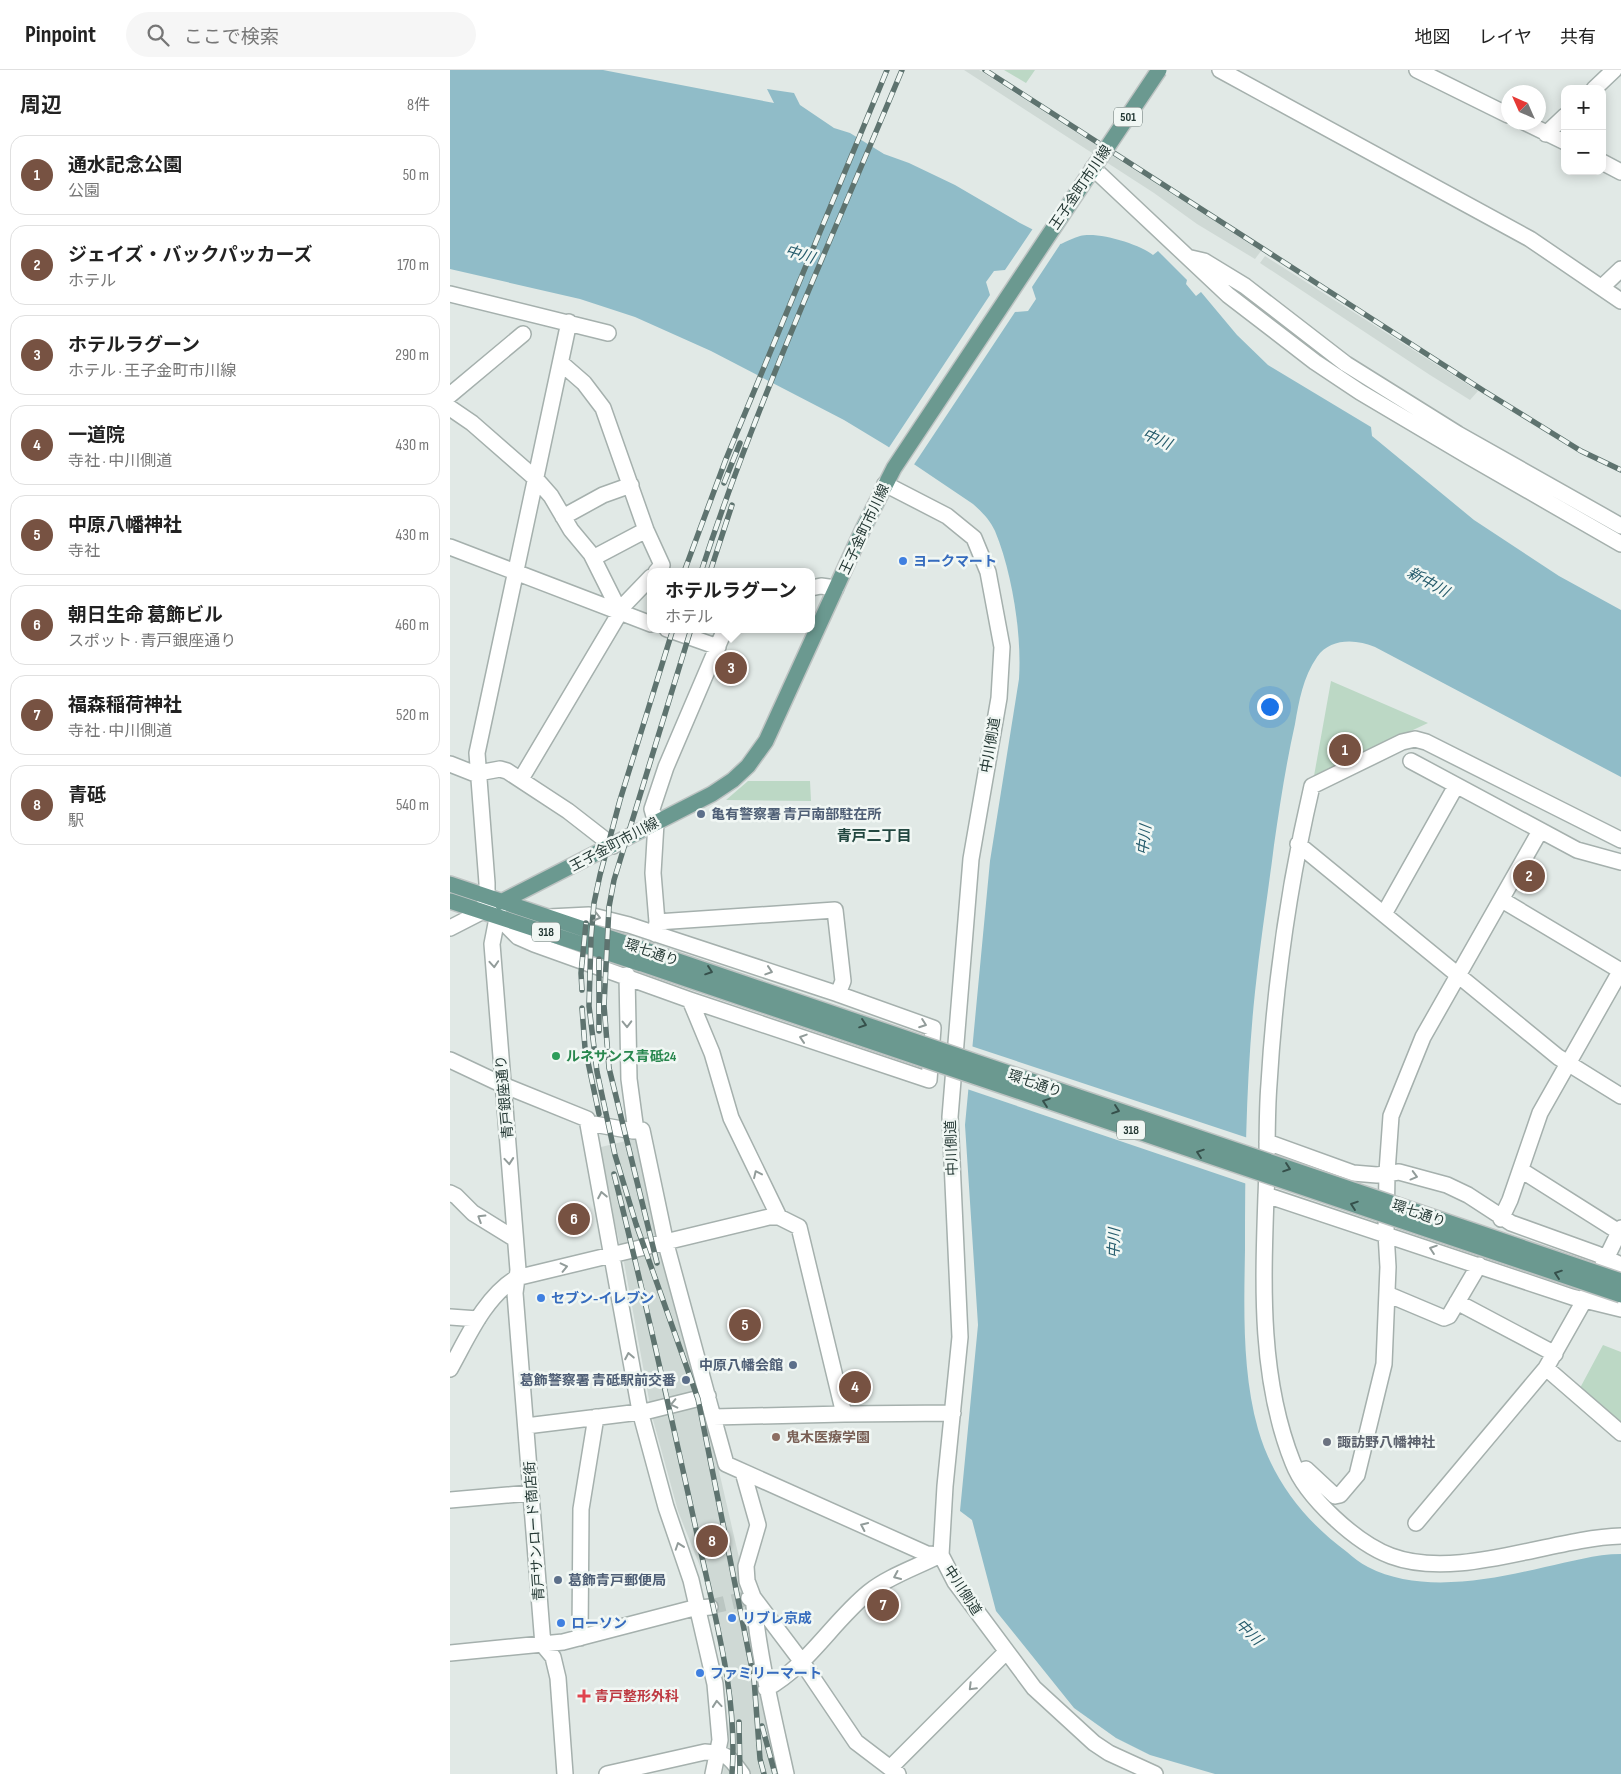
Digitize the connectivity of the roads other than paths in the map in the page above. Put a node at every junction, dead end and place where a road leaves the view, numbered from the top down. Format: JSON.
{"nodes":[{"id":1,"x":1159,"y":70,"type":"edge"},
{"id":2,"x":1220,"y":70,"type":"edge"},
{"id":3,"x":1417,"y":70,"type":"edge"},
{"id":4,"x":1614,"y":70,"type":"edge"},
{"id":5,"x":1598,"y":85,"type":"edge"},
{"id":6,"x":1501,"y":112,"type":"edge"},
{"id":7,"x":1561,"y":120,"type":"edge"},
{"id":8,"x":1539,"y":130,"type":"edge"},
{"id":9,"x":1546,"y":134,"type":"junction"},
{"id":10,"x":1561,"y":140,"type":"edge"},
{"id":11,"x":1606,"y":164,"type":"edge"},
{"id":12,"x":1092,"y":169,"type":"junction"},
{"id":13,"x":1621,"y":172,"type":"edge"},
{"id":14,"x":1186,"y":257,"type":"junction"},
{"id":15,"x":1621,"y":269,"type":"edge"},
{"id":16,"x":1602,"y":287,"type":"junction"},
{"id":17,"x":450,"y":294,"type":"edge"},
{"id":18,"x":1621,"y":301,"type":"edge"},
{"id":19,"x":569,"y":322,"type":"junction"},
{"id":20,"x":608,"y":333,"type":"dead end"},
{"id":21,"x":523,"y":334,"type":"dead end"},
{"id":22,"x":561,"y":363,"type":"junction"},
{"id":23,"x":450,"y":395,"type":"edge"},
{"id":24,"x":450,"y":408,"type":"edge"},
{"id":25,"x":536,"y":479,"type":"junction"},
{"id":26,"x":885,"y":484,"type":"junction"},
{"id":27,"x":631,"y":485,"type":"junction"},
{"id":28,"x":563,"y":517,"type":"junction"},
{"id":29,"x":1621,"y":526,"type":"edge"},
{"id":30,"x":646,"y":530,"type":"junction"},
{"id":31,"x":1621,"y":544,"type":"edge"},
{"id":32,"x":450,"y":547,"type":"edge"},
{"id":33,"x":593,"y":558,"type":"junction"},
{"id":34,"x":660,"y":568,"type":"edge"},
{"id":35,"x":516,"y":572,"type":"junction"},
{"id":36,"x":647,"y":582,"type":"edge"},
{"id":37,"x":815,"y":587,"type":"edge"},
{"id":38,"x":836,"y":588,"type":"junction"},
{"id":39,"x":620,"y":612,"type":"junction"},
{"id":40,"x":647,"y":622,"type":"edge"},
{"id":41,"x":678,"y":633,"type":"edge"},
{"id":42,"x":723,"y":633,"type":"edge"},
{"id":43,"x":718,"y":647,"type":"junction"},
{"id":44,"x":1411,"y":761,"type":"dead end"},
{"id":45,"x":450,"y":764,"type":"edge"},
{"id":46,"x":478,"y":774,"type":"junction"},
{"id":47,"x":521,"y":779,"type":"junction"},
{"id":48,"x":1456,"y":786,"type":"junction"},
{"id":49,"x":656,"y":823,"type":"junction"},
{"id":50,"x":1540,"y":831,"type":"junction"},
{"id":51,"x":1621,"y":840,"type":"edge"},
{"id":52,"x":1298,"y":844,"type":"junction"},
{"id":53,"x":613,"y":846,"type":"junction"},
{"id":54,"x":1621,"y":862,"type":"edge"},
{"id":55,"x":450,"y":884,"type":"edge"},
{"id":56,"x":1502,"y":900,"type":"junction"},
{"id":57,"x":450,"y":901,"type":"edge"},
{"id":58,"x":492,"y":907,"type":"junction"},
{"id":59,"x":1384,"y":914,"type":"junction"},
{"id":60,"x":549,"y":917,"type":"junction"},
{"id":61,"x":453,"y":926,"type":"edge"},
{"id":62,"x":656,"y":928,"type":"junction"},
{"id":63,"x":644,"y":957,"type":"junction"},
{"id":64,"x":1621,"y":970,"type":"edge"},
{"id":65,"x":627,"y":975,"type":"junction"},
{"id":66,"x":1458,"y":975,"type":"junction"},
{"id":67,"x":838,"y":994,"type":"junction"},
{"id":68,"x":690,"y":1000,"type":"junction"},
{"id":69,"x":450,"y":1060,"type":"edge"},
{"id":70,"x":1567,"y":1063,"type":"junction"},
{"id":71,"x":503,"y":1085,"type":"junction"},
{"id":72,"x":1621,"y":1096,"type":"edge"},
{"id":73,"x":591,"y":1124,"type":"junction"},
{"id":74,"x":634,"y":1131,"type":"junction"},
{"id":75,"x":1267,"y":1142,"type":"junction"},
{"id":76,"x":1521,"y":1170,"type":"junction"},
{"id":77,"x":1387,"y":1172,"type":"junction"},
{"id":78,"x":450,"y":1193,"type":"edge"},
{"id":79,"x":1266,"y":1194,"type":"junction"},
{"id":80,"x":779,"y":1217,"type":"junction"},
{"id":81,"x":1501,"y":1219,"type":"junction"},
{"id":82,"x":1620,"y":1230,"type":"edge"},
{"id":83,"x":1386,"y":1234,"type":"junction"},
{"id":84,"x":515,"y":1238,"type":"junction"},
{"id":85,"x":666,"y":1244,"type":"junction"},
{"id":86,"x":613,"y":1255,"type":"junction"},
{"id":87,"x":1607,"y":1258,"type":"junction"},
{"id":88,"x":1479,"y":1265,"type":"junction"},
{"id":89,"x":1621,"y":1265,"type":"edge"},
{"id":90,"x":516,"y":1281,"type":"junction"},
{"id":91,"x":1621,"y":1281,"type":"edge"},
{"id":92,"x":1386,"y":1294,"type":"junction"},
{"id":93,"x":1621,"y":1295,"type":"edge"},
{"id":94,"x":1585,"y":1300,"type":"junction"},
{"id":95,"x":1457,"y":1302,"type":"junction"},
{"id":96,"x":1621,"y":1309,"type":"edge"},
{"id":97,"x":450,"y":1317,"type":"edge"},
{"id":98,"x":478,"y":1319,"type":"junction"},
{"id":99,"x":1555,"y":1354,"type":"junction"},
{"id":100,"x":1546,"y":1368,"type":"junction"},
{"id":101,"x":450,"y":1369,"type":"edge"},
{"id":102,"x":708,"y":1396,"type":"junction"},
{"id":103,"x":640,"y":1411,"type":"junction"},
{"id":104,"x":953,"y":1413,"type":"junction"},
{"id":105,"x":844,"y":1414,"type":"junction"},
{"id":106,"x":596,"y":1416,"type":"junction"},
{"id":107,"x":713,"y":1416,"type":"junction"},
{"id":108,"x":526,"y":1426,"type":"junction"},
{"id":109,"x":1621,"y":1433,"type":"edge"},
{"id":110,"x":743,"y":1472,"type":"junction"},
{"id":111,"x":1297,"y":1472,"type":"junction"},
{"id":112,"x":531,"y":1492,"type":"junction"},
{"id":113,"x":450,"y":1500,"type":"edge"},
{"id":114,"x":1416,"y":1523,"type":"dead end"},
{"id":115,"x":1621,"y":1536,"type":"edge"},
{"id":116,"x":941,"y":1554,"type":"junction"},
{"id":117,"x":750,"y":1598,"type":"junction"},
{"id":118,"x":704,"y":1608,"type":"junction"},
{"id":119,"x":580,"y":1638,"type":"junction"},
{"id":120,"x":543,"y":1645,"type":"junction"},
{"id":121,"x":1006,"y":1652,"type":"junction"},
{"id":122,"x":450,"y":1653,"type":"edge"},
{"id":123,"x":802,"y":1662,"type":"junction"},
{"id":124,"x":766,"y":1689,"type":"junction"},
{"id":125,"x":717,"y":1752,"type":"junction"},
{"id":126,"x":894,"y":1771,"type":"edge"},
{"id":127,"x":565,"y":1774,"type":"edge"},
{"id":128,"x":607,"y":1774,"type":"edge"},
{"id":129,"x":713,"y":1774,"type":"edge"},
{"id":130,"x":742,"y":1774,"type":"edge"},
{"id":131,"x":786,"y":1774,"type":"edge"},
{"id":132,"x":1156,"y":1774,"type":"edge"}],
"edges":[{"from":1,"to":12,"type":"main road","name":"王子金町市川線","number":"501","bridge":true},
{"from":2,"to":16,"type":"street"},
{"from":3,"to":6,"type":"street"},
{"from":4,"to":5,"type":"street"},
{"from":7,"to":9,"type":"street"},
{"from":8,"to":9,"type":"street"},
{"from":9,"to":10,"type":"street"},
{"from":11,"to":13,"type":"street"},
{"from":12,"to":14,"type":"street"},
{"from":12,"to":26,"type":"main road","name":"王子金町市川線","number":"501"},
{"from":14,"to":29,"type":"street"},
{"from":14,"to":31,"type":"street"},
{"from":15,"to":16,"type":"street"},
{"from":16,"to":18,"type":"street"},
{"from":17,"to":19,"type":"street"},
{"from":19,"to":20,"type":"street"},
{"from":19,"to":22,"type":"street","name":"青戸銀座通り"},
{"from":21,"to":23,"type":"street"},
{"from":22,"to":25,"type":"street","name":"青戸銀座通り"},
{"from":22,"to":27,"type":"street"},
{"from":24,"to":25,"type":"street"},
{"from":25,"to":28,"type":"street"},
{"from":25,"to":35,"type":"street","name":"青戸銀座通り"},
{"from":26,"to":38,"type":"main road","name":"王子金町市川線","number":"501"},
{"from":26,"to":104,"type":"street","name":"中川側道"},
{"from":27,"to":28,"type":"street"},
{"from":27,"to":30,"type":"street"},
{"from":28,"to":33,"type":"street"},
{"from":30,"to":33,"type":"street"},
{"from":30,"to":34,"type":"street"},
{"from":32,"to":35,"type":"street"},
{"from":33,"to":39,"type":"street"},
{"from":35,"to":39,"type":"street"},
{"from":35,"to":46,"type":"street","name":"青戸銀座通り"},
{"from":36,"to":39,"type":"street"},
{"from":37,"to":38,"type":"street"},
{"from":38,"to":49,"type":"main road","name":"王子金町市川線","number":"501"},
{"from":39,"to":40,"type":"street"},
{"from":39,"to":47,"type":"street"},
{"from":41,"to":43,"type":"street"},
{"from":42,"to":43,"type":"street"},
{"from":43,"to":49,"type":"street"},
{"from":44,"to":48,"type":"street"},
{"from":45,"to":46,"type":"street"},
{"from":46,"to":47,"type":"street"},
{"from":46,"to":58,"type":"street","name":"青戸銀座通り"},
{"from":47,"to":53,"type":"street"},
{"from":48,"to":50,"type":"street"},
{"from":48,"to":59,"type":"street"},
{"from":49,"to":53,"type":"main road","name":"王子金町市川線","number":"501"},
{"from":49,"to":62,"type":"street"},
{"from":50,"to":54,"type":"street"},
{"from":50,"to":56,"type":"street"},
{"from":51,"to":52,"type":"street"},
{"from":52,"to":59,"type":"street"},
{"from":52,"to":75,"type":"street"},
{"from":53,"to":58,"type":"main road","name":"王子金町市川線","number":"501"},
{"from":55,"to":58,"type":"main road","name":"環七通り","number":"318"},
{"from":56,"to":64,"type":"street"},
{"from":56,"to":66,"type":"street"},
{"from":57,"to":58,"type":"main road","name":"環七通り","number":"318"},
{"from":58,"to":60,"type":"main road","name":"環七通り","number":"318"},
{"from":58,"to":61,"type":"street"},
{"from":58,"to":63,"type":"main road","name":"環七通り","number":"318"},
{"from":58,"to":65,"type":"street"},
{"from":58,"to":71,"type":"street","name":"青戸銀座通り","one_way":true},
{"from":59,"to":66,"type":"street"},
{"from":60,"to":62,"type":"street","one_way":true},
{"from":60,"to":63,"type":"main road","name":"環七通り","number":"318"},
{"from":62,"to":67,"type":"street","one_way":true},
{"from":62,"to":67,"type":"street"},
{"from":63,"to":91,"type":"main road","name":"環七通り","number":"318","one_way":true,"bridge":true},
{"from":93,"to":63,"type":"main road","name":"環七通り","number":"318","one_way":true,"bridge":true},
{"from":64,"to":70,"type":"street"},
{"from":65,"to":68,"type":"street"},
{"from":65,"to":74,"type":"street","one_way":true},
{"from":66,"to":70,"type":"street"},
{"from":66,"to":77,"type":"street"},
{"from":67,"to":68,"type":"street","one_way":true},
{"from":80,"to":68,"type":"street","one_way":true},
{"from":69,"to":71,"type":"street"},
{"from":70,"to":72,"type":"street"},
{"from":70,"to":76,"type":"street"},
{"from":71,"to":73,"type":"street"},
{"from":71,"to":84,"type":"street","name":"青戸銀座通り","one_way":true},
{"from":73,"to":74,"type":"street"},
{"from":86,"to":73,"type":"street","one_way":true},
{"from":74,"to":85,"type":"street"},
{"from":75,"to":77,"type":"street"},
{"from":75,"to":79,"type":"street"},
{"from":76,"to":81,"type":"street"},
{"from":76,"to":82,"type":"street"},
{"from":77,"to":81,"type":"street","one_way":true},
{"from":77,"to":83,"type":"street"},
{"from":84,"to":78,"type":"street","one_way":true},
{"from":79,"to":83,"type":"street"},
{"from":79,"to":111,"type":"street"},
{"from":80,"to":85,"type":"street"},
{"from":80,"to":105,"type":"street"},
{"from":81,"to":87,"type":"street"},
{"from":82,"to":87,"type":"street"},
{"from":88,"to":83,"type":"street","one_way":true},
{"from":83,"to":92,"type":"street"},
{"from":84,"to":90,"type":"street","name":"青戸銀座通り"},
{"from":85,"to":86,"type":"street"},
{"from":85,"to":102,"type":"street"},
{"from":90,"to":86,"type":"street","one_way":true},
{"from":103,"to":86,"type":"street","one_way":true},
{"from":87,"to":89,"type":"street"},
{"from":87,"to":94,"type":"street"},
{"from":88,"to":94,"type":"street"},
{"from":88,"to":95,"type":"street"},
{"from":90,"to":98,"type":"street"},
{"from":90,"to":108,"type":"street","name":"青戸サンロード商店街"},
{"from":92,"to":95,"type":"street"},
{"from":92,"to":111,"type":"street"},
{"from":94,"to":96,"type":"street"},
{"from":94,"to":99,"type":"street"},
{"from":95,"to":99,"type":"street"},
{"from":97,"to":98,"type":"street"},
{"from":98,"to":101,"type":"street"},
{"from":99,"to":100,"type":"street"},
{"from":100,"to":109,"type":"street"},
{"from":100,"to":114,"type":"street"},
{"from":102,"to":103,"type":"street","one_way":true},
{"from":102,"to":107,"type":"street"},
{"from":103,"to":106,"type":"street"},
{"from":118,"to":103,"type":"street","one_way":true},
{"from":104,"to":105,"type":"street"},
{"from":104,"to":116,"type":"street","name":"中川側道"},
{"from":105,"to":107,"type":"street"},
{"from":106,"to":108,"type":"street"},
{"from":106,"to":119,"type":"street"},
{"from":107,"to":110,"type":"street"},
{"from":108,"to":112,"type":"street","name":"青戸サンロード商店街"},
{"from":116,"to":110,"type":"street","one_way":true},
{"from":110,"to":117,"type":"street"},
{"from":111,"to":115,"type":"street"},
{"from":112,"to":113,"type":"street"},
{"from":112,"to":120,"type":"street","name":"青戸サンロード商店街"},
{"from":116,"to":121,"type":"street","name":"中川側道"},
{"from":116,"to":123,"type":"street","one_way":true},
{"from":117,"to":123,"type":"street"},
{"from":117,"to":124,"type":"street"},
{"from":118,"to":119,"type":"street"},
{"from":125,"to":118,"type":"street","one_way":true},
{"from":119,"to":120,"type":"street"},
{"from":120,"to":122,"type":"street"},
{"from":120,"to":127,"type":"street","name":"青戸サンロード商店街"},
{"from":121,"to":126,"type":"street","one_way":true},
{"from":121,"to":132,"type":"street","name":"中川側道"},
{"from":123,"to":124,"type":"street"},
{"from":123,"to":126,"type":"street"},
{"from":124,"to":131,"type":"street"},
{"from":125,"to":128,"type":"street"},
{"from":125,"to":129,"type":"street"},
{"from":125,"to":130,"type":"street"}]}
